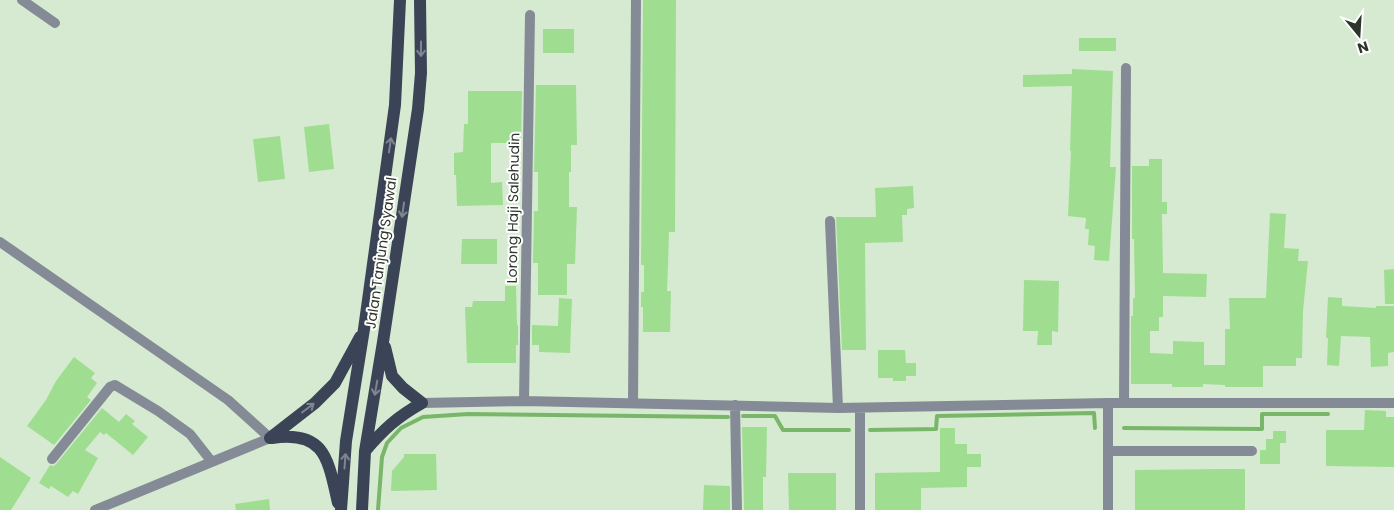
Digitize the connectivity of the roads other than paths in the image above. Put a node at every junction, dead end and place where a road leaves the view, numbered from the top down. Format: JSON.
{"nodes":[{"id":1,"x":22,"y":0,"type":"edge"},
{"id":2,"x":394,"y":0,"type":"edge"},
{"id":3,"x":400,"y":0,"type":"edge"},
{"id":4,"x":421,"y":0,"type":"edge"},
{"id":5,"x":636,"y":0,"type":"edge"},
{"id":6,"x":530,"y":15,"type":"dead end"},
{"id":7,"x":54,"y":23,"type":"dead end"},
{"id":8,"x":400,"y":25,"type":"junction"},
{"id":9,"x":1126,"y":68,"type":"dead end"},
{"id":10,"x":830,"y":222,"type":"dead end"},
{"id":11,"x":0,"y":242,"type":"edge"},
{"id":12,"x":364,"y":329,"type":"junction"},
{"id":13,"x":384,"y":342,"type":"junction"},
{"id":14,"x":524,"y":401,"type":"junction"},
{"id":15,"x":422,"y":403,"type":"junction"},
{"id":16,"x":633,"y":403,"type":"junction"},
{"id":17,"x":1108,"y":403,"type":"junction"},
{"id":18,"x":1124,"y":403,"type":"junction"},
{"id":19,"x":1394,"y":403,"type":"edge"},
{"id":20,"x":735,"y":405,"type":"junction"},
{"id":21,"x":838,"y":408,"type":"junction"},
{"id":22,"x":860,"y":408,"type":"junction"},
{"id":23,"x":270,"y":438,"type":"junction"},
{"id":24,"x":365,"y":451,"type":"junction"},
{"id":25,"x":1108,"y":451,"type":"junction"},
{"id":26,"x":1252,"y":451,"type":"dead end"},
{"id":27,"x":52,"y":459,"type":"dead end"},
{"id":28,"x":212,"y":462,"type":"junction"},
{"id":29,"x":95,"y":510,"type":"edge"},
{"id":30,"x":341,"y":510,"type":"edge"},
{"id":31,"x":362,"y":510,"type":"edge"},
{"id":32,"x":737,"y":510,"type":"edge"},
{"id":33,"x":860,"y":510,"type":"edge"},
{"id":34,"x":1108,"y":510,"type":"edge"}],
"edges":[{"from":1,"to":7,"type":"street"},
{"from":2,"to":8,"type":"street"},
{"from":3,"to":8,"type":"main road","name":"Jalan Tanjung Syawal"},
{"from":4,"to":13,"type":"main road","name":"Jalan Tanjung Syawal","one_way":true},
{"from":5,"to":16,"type":"street"},
{"from":6,"to":14,"type":"street","name":"Lorong Haji Salehudin"},
{"from":12,"to":8,"type":"main road","name":"Jalan Tanjung Syawal","one_way":true},
{"from":9,"to":18,"type":"street"},
{"from":10,"to":21,"type":"street"},
{"from":11,"to":23,"type":"street"},
{"from":23,"to":12,"type":"main road","one_way":true},
{"from":30,"to":12,"type":"main road","name":"Jalan Tanjung Syawal","one_way":true},
{"from":13,"to":15,"type":"main road"},
{"from":13,"to":24,"type":"main road","name":"Jalan Tanjung Syawal","one_way":true},
{"from":14,"to":15,"type":"street"},
{"from":14,"to":16,"type":"street"},
{"from":15,"to":24,"type":"main road"},
{"from":16,"to":20,"type":"street"},
{"from":17,"to":18,"type":"street"},
{"from":17,"to":22,"type":"street"},
{"from":17,"to":25,"type":"street"},
{"from":18,"to":19,"type":"street"},
{"from":20,"to":21,"type":"street"},
{"from":20,"to":32,"type":"street"},
{"from":21,"to":22,"type":"street"},
{"from":22,"to":33,"type":"street"},
{"from":23,"to":28,"type":"street"},
{"from":23,"to":30,"type":"main road"},
{"from":24,"to":31,"type":"main road","name":"Jalan Tanjung Syawal"},
{"from":25,"to":26,"type":"street"},
{"from":25,"to":34,"type":"street"},
{"from":27,"to":28,"type":"street"},
{"from":28,"to":29,"type":"street"}]}
